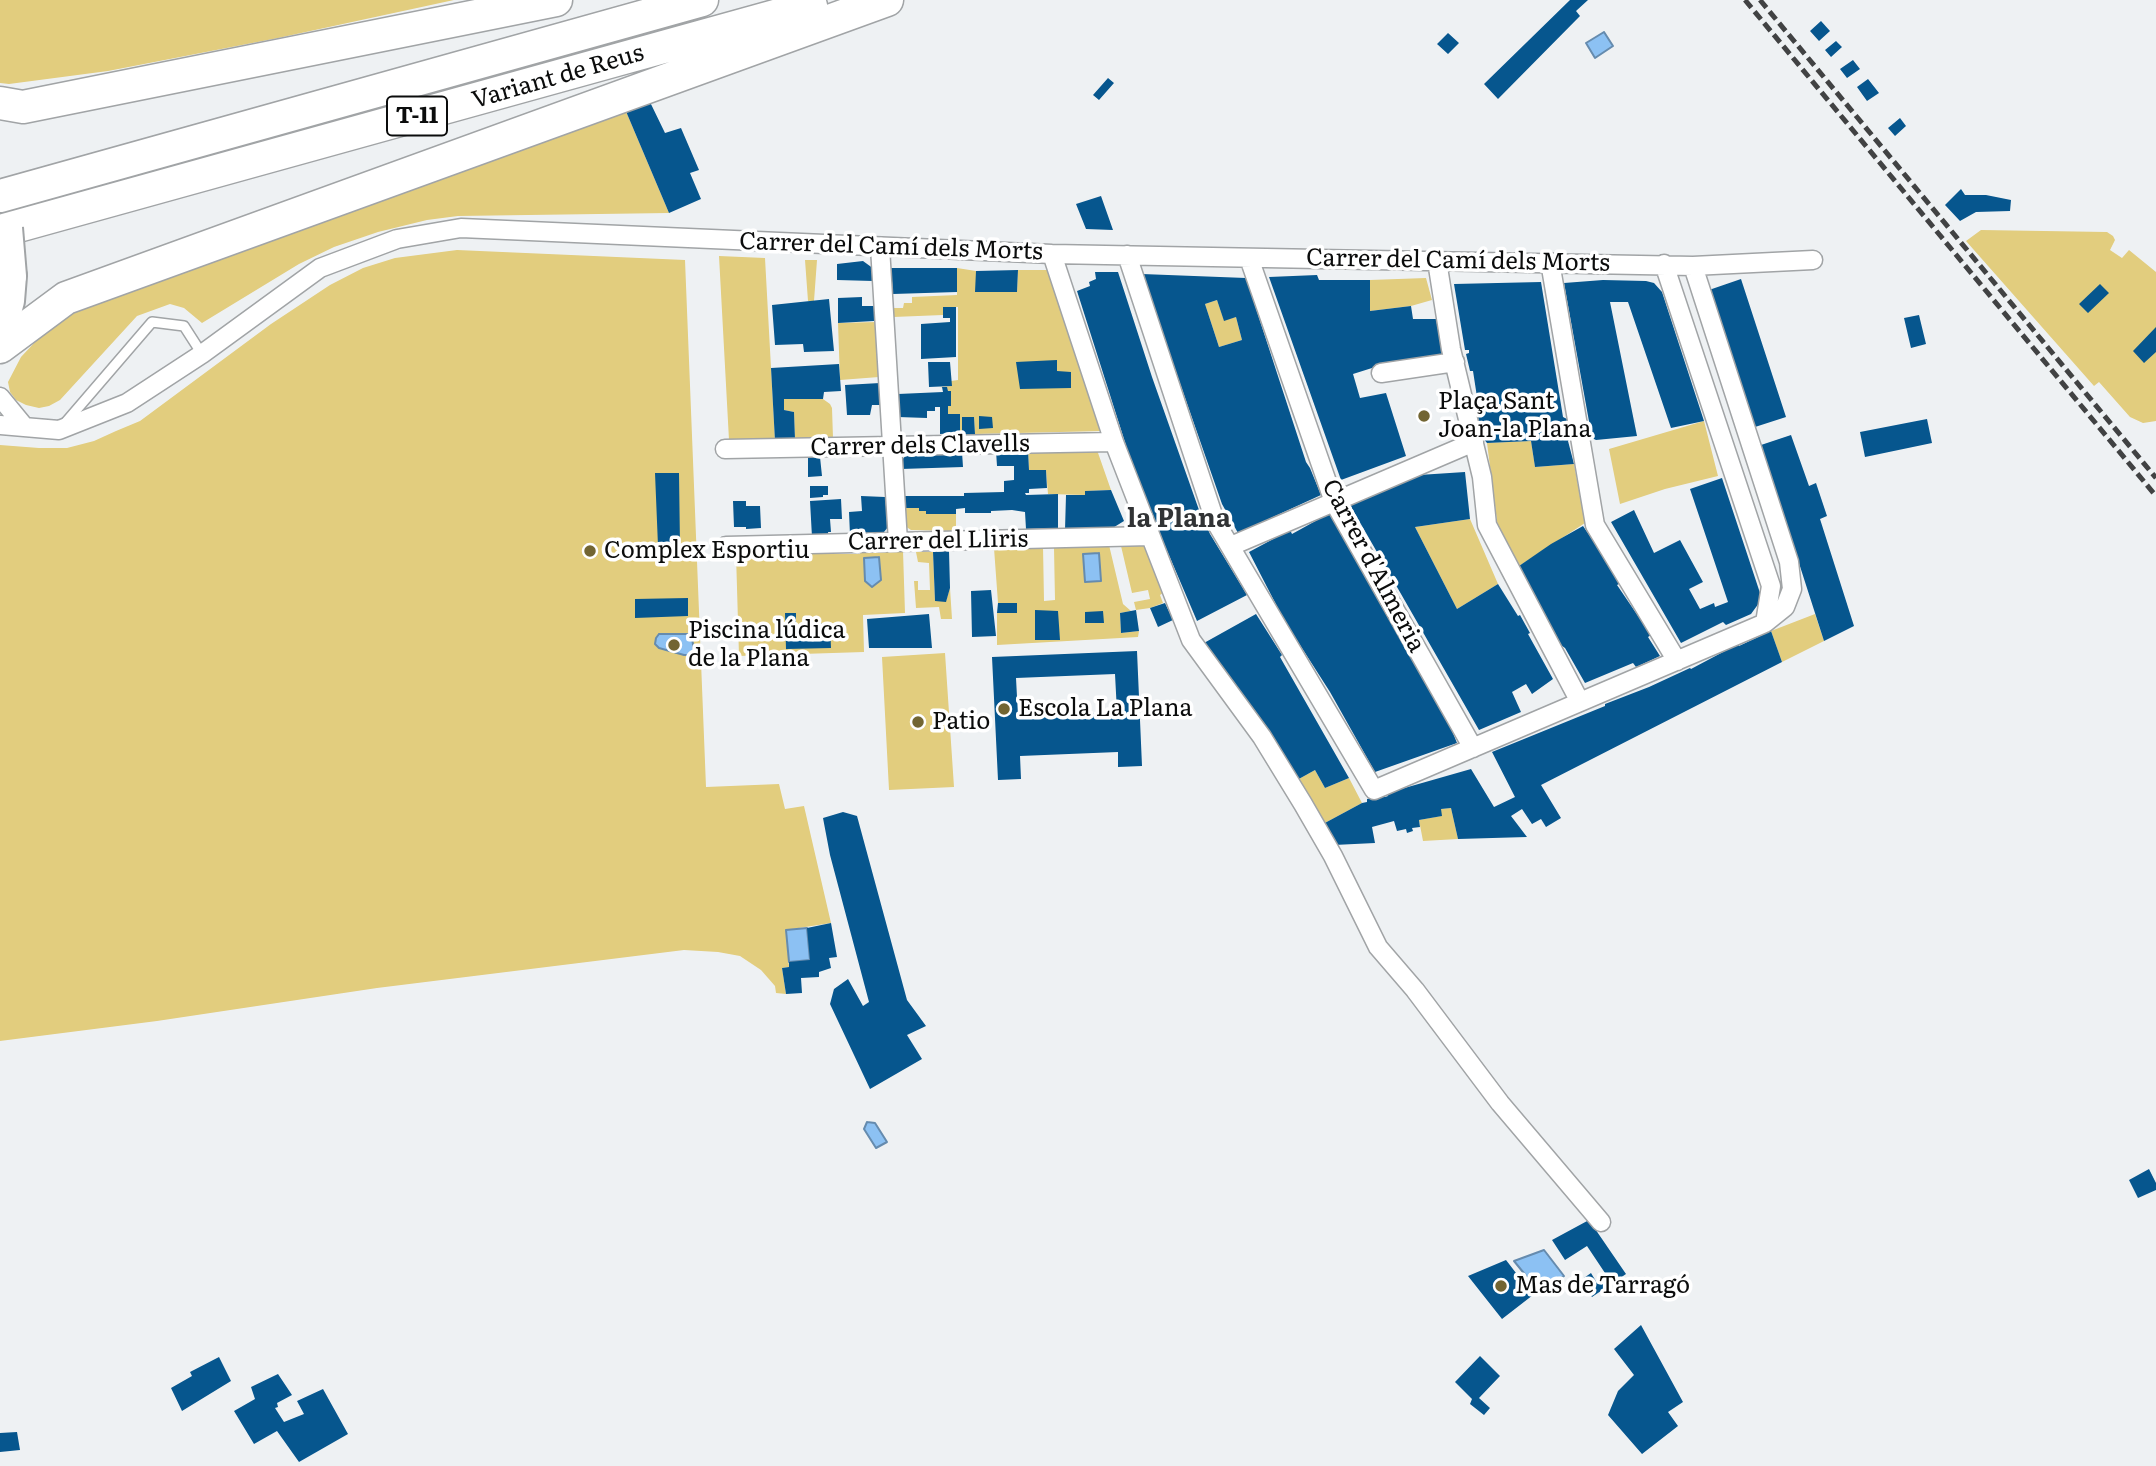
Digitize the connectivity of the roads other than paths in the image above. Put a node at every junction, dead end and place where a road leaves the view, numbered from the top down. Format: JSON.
{"nodes":[{"id":1,"x":556,"y":0,"type":"edge"},
{"id":2,"x":702,"y":0,"type":"edge"},
{"id":3,"x":833,"y":0,"type":"edge"},
{"id":4,"x":887,"y":0,"type":"edge"},
{"id":5,"x":0,"y":103,"type":"edge"},
{"id":6,"x":0,"y":197,"type":"edge"},
{"id":7,"x":0,"y":231,"type":"edge"},
{"id":8,"x":880,"y":247,"type":"junction"},
{"id":9,"x":1052,"y":254,"type":"junction"},
{"id":10,"x":1127,"y":255,"type":"junction"},
{"id":11,"x":1249,"y":258,"type":"junction"},
{"id":12,"x":1813,"y":260,"type":"dead end"},
{"id":13,"x":1437,"y":261,"type":"junction"},
{"id":14,"x":1550,"y":262,"type":"junction"},
{"id":15,"x":1664,"y":264,"type":"junction"},
{"id":16,"x":1693,"y":266,"type":"junction"},
{"id":17,"x":0,"y":338,"type":"edge"},
{"id":18,"x":0,"y":346,"type":"edge"},
{"id":19,"x":202,"y":354,"type":"junction"},
{"id":20,"x":1455,"y":362,"type":"junction"},
{"id":21,"x":1381,"y":373,"type":"dead end"},
{"id":22,"x":0,"y":397,"type":"edge"},
{"id":23,"x":0,"y":425,"type":"edge"},
{"id":24,"x":23,"y":425,"type":"junction"},
{"id":25,"x":59,"y":430,"type":"junction"},
{"id":26,"x":1114,"y":442,"type":"junction"},
{"id":27,"x":1474,"y":442,"type":"junction"},
{"id":28,"x":892,"y":446,"type":"junction"},
{"id":29,"x":725,"y":449,"type":"dead end"},
{"id":30,"x":1334,"y":502,"type":"junction"},
{"id":31,"x":1150,"y":536,"type":"junction"},
{"id":32,"x":898,"y":542,"type":"junction"},
{"id":33,"x":726,"y":546,"type":"dead end"},
{"id":34,"x":1231,"y":546,"type":"junction"},
{"id":35,"x":1771,"y":586,"type":"junction"},
{"id":36,"x":1792,"y":589,"type":"junction"},
{"id":37,"x":1765,"y":624,"type":"junction"},
{"id":38,"x":1677,"y":661,"type":"junction"},
{"id":39,"x":1580,"y":702,"type":"junction"},
{"id":40,"x":1473,"y":748,"type":"junction"},
{"id":41,"x":1601,"y":1222,"type":"dead end"}],
"edges":[{"from":1,"to":5,"type":"highway"},
{"from":2,"to":6,"type":"highway","name":"Variant de Reus","number":"T-11"},
{"from":3,"to":7,"type":"highway","name":"Variant de Reus","number":"T-11"},
{"from":4,"to":18,"type":"highway"},
{"from":6,"to":17,"type":"main road","bridge":true},
{"from":8,"to":9,"type":"street","name":"Carrer del Camí dels Morts"},
{"from":8,"to":19,"type":"street","name":"Carrer del Camí dels Morts"},
{"from":8,"to":28,"type":"street"},
{"from":9,"to":10,"type":"street","name":"Carrer del Camí dels Morts"},
{"from":9,"to":26,"type":"street"},
{"from":10,"to":11,"type":"street","name":"Carrer del Camí dels Morts"},
{"from":10,"to":34,"type":"street"},
{"from":11,"to":13,"type":"street","name":"Carrer del Camí dels Morts"},
{"from":11,"to":30,"type":"street","name":"Carrer d'Almeria"},
{"from":12,"to":16,"type":"street","name":"Carrer del Camí dels Morts"},
{"from":13,"to":14,"type":"street","name":"Carrer del Camí dels Morts"},
{"from":13,"to":20,"type":"street"},
{"from":14,"to":15,"type":"street","name":"Carrer del Camí dels Morts"},
{"from":14,"to":38,"type":"street"},
{"from":15,"to":16,"type":"street","name":"Carrer del Camí dels Morts"},
{"from":15,"to":35,"type":"street"},
{"from":16,"to":36,"type":"street"},
{"from":19,"to":25,"type":"street","name":"Carrer del Camí dels Morts"},
{"from":19,"to":25,"type":"lane"},
{"from":20,"to":21,"type":"street"},
{"from":20,"to":27,"type":"street"},
{"from":22,"to":24,"type":"street"},
{"from":23,"to":24,"type":"street"},
{"from":24,"to":25,"type":"street"},
{"from":26,"to":28,"type":"street","name":"Carrer dels Clavells"},
{"from":26,"to":31,"type":"street"},
{"from":27,"to":30,"type":"street"},
{"from":27,"to":39,"type":"street"},
{"from":28,"to":29,"type":"street","name":"Carrer dels Clavells"},
{"from":28,"to":32,"type":"street"},
{"from":30,"to":34,"type":"street"},
{"from":30,"to":40,"type":"street","name":"Carrer d'Almeria"},
{"from":31,"to":32,"type":"street","name":"Carrer del Lliris"},
{"from":31,"to":41,"type":"street"},
{"from":32,"to":33,"type":"street","name":"Carrer del Lliris"},
{"from":34,"to":40,"type":"street"},
{"from":35,"to":36,"type":"street"},
{"from":35,"to":37,"type":"street"},
{"from":36,"to":37,"type":"street"},
{"from":37,"to":38,"type":"street"},
{"from":38,"to":39,"type":"street"},
{"from":39,"to":40,"type":"street"}]}
